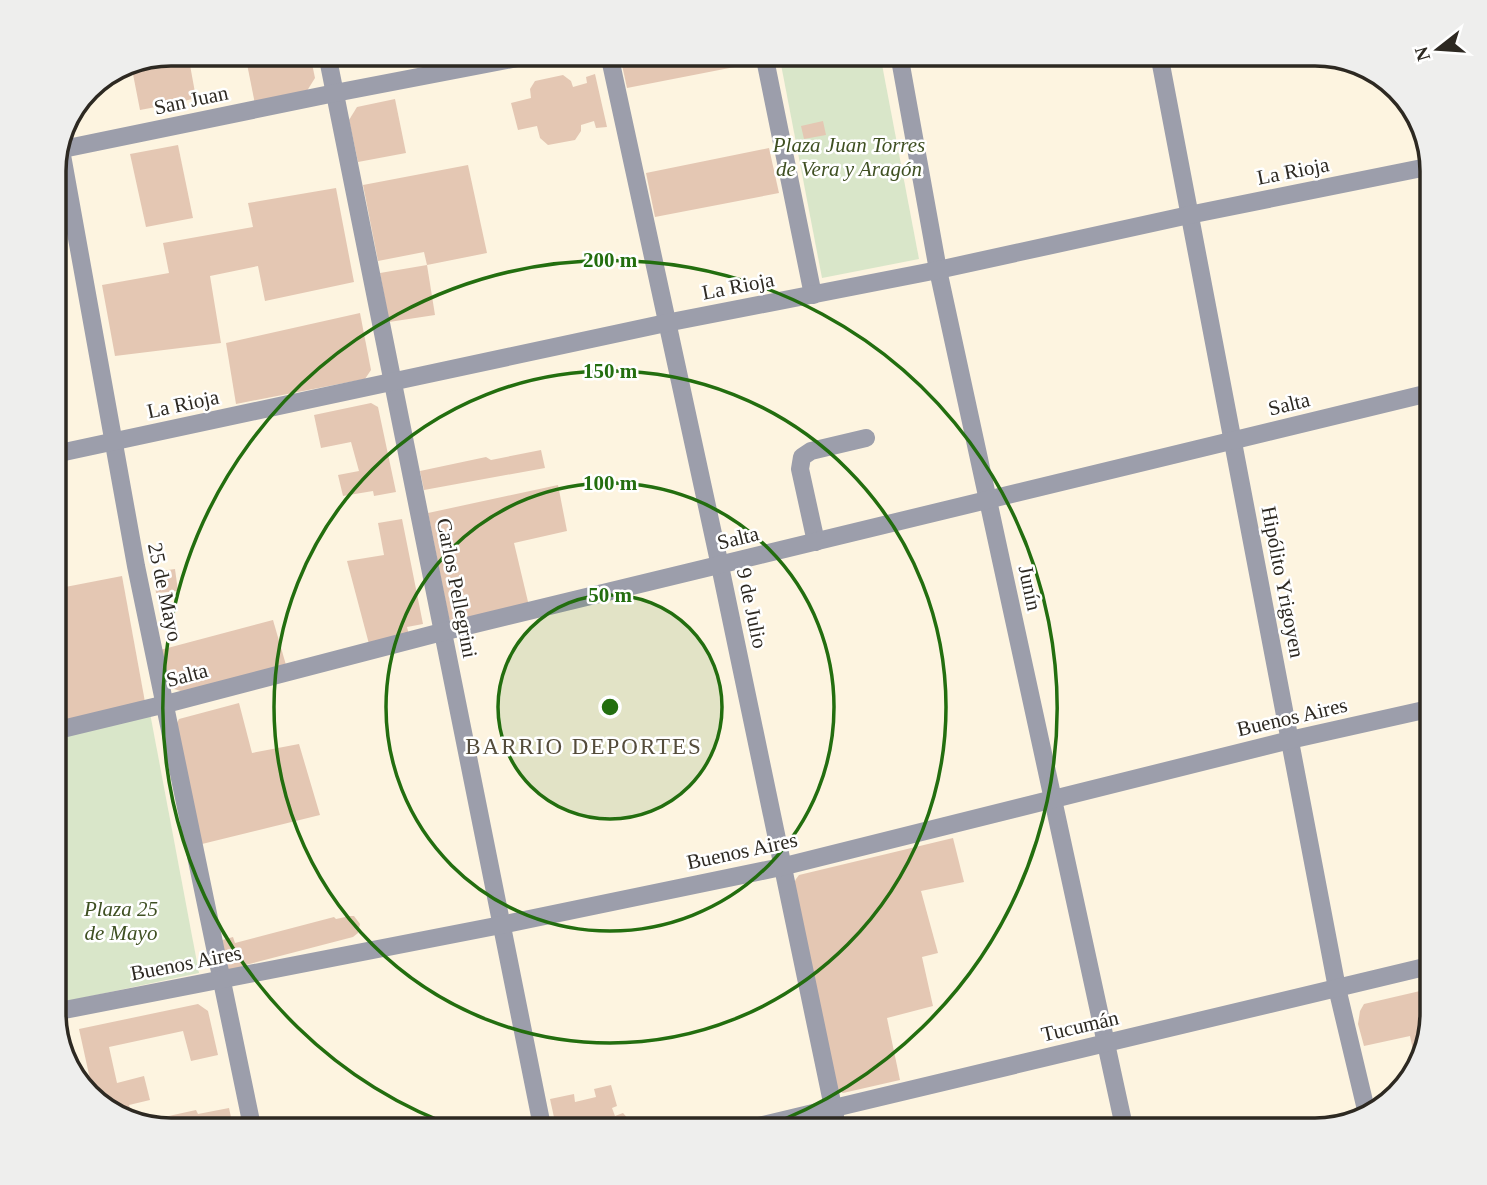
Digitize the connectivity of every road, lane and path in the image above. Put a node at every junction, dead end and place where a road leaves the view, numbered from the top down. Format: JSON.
{"nodes":[{"id":1,"x":330,"y":67,"type":"edge"},
{"id":2,"x":470,"y":67,"type":"edge"},
{"id":3,"x":612,"y":67,"type":"edge"},
{"id":4,"x":767,"y":67,"type":"edge"},
{"id":5,"x":900,"y":67,"type":"edge"},
{"id":6,"x":1161,"y":67,"type":"edge"},
{"id":7,"x":335,"y":93,"type":"junction"},
{"id":8,"x":70,"y":146,"type":"edge"},
{"id":9,"x":1420,"y":168,"type":"edge"},
{"id":10,"x":67,"y":186,"type":"edge"},
{"id":11,"x":1189,"y":215,"type":"junction"},
{"id":12,"x":938,"y":270,"type":"junction"},
{"id":13,"x":813,"y":295,"type":"junction"},
{"id":14,"x":666,"y":323,"type":"junction"},
{"id":15,"x":393,"y":381,"type":"junction"},
{"id":16,"x":1420,"y":395,"type":"edge"},
{"id":17,"x":866,"y":438,"type":"dead end"},
{"id":18,"x":1232,"y":441,"type":"junction"},
{"id":19,"x":114,"y":443,"type":"junction"},
{"id":20,"x":67,"y":452,"type":"edge"},
{"id":21,"x":988,"y":501,"type":"junction"},
{"id":22,"x":816,"y":542,"type":"junction"},
{"id":23,"x":720,"y":565,"type":"junction"},
{"id":24,"x":442,"y":632,"type":"junction"},
{"id":25,"x":166,"y":704,"type":"junction"},
{"id":26,"x":1420,"y":711,"type":"edge"},
{"id":27,"x":67,"y":728,"type":"edge"},
{"id":28,"x":1290,"y":740,"type":"junction"},
{"id":29,"x":1053,"y":800,"type":"junction"},
{"id":30,"x":781,"y":867,"type":"junction"},
{"id":31,"x":501,"y":925,"type":"junction"},
{"id":32,"x":1420,"y":968,"type":"edge"},
{"id":33,"x":221,"y":979,"type":"junction"},
{"id":34,"x":1337,"y":988,"type":"junction"},
{"id":35,"x":67,"y":1009,"type":"edge"},
{"id":36,"x":1107,"y":1043,"type":"junction"},
{"id":37,"x":1365,"y":1105,"type":"edge"},
{"id":38,"x":833,"y":1108,"type":"junction"},
{"id":39,"x":250,"y":1118,"type":"edge"},
{"id":40,"x":539,"y":1118,"type":"edge"},
{"id":41,"x":792,"y":1118,"type":"edge"},
{"id":42,"x":835,"y":1118,"type":"edge"},
{"id":43,"x":1122,"y":1118,"type":"edge"}],
"edges":[{"from":1,"to":7,"type":"street","name":"Carlos Pellegrini"},
{"from":2,"to":7,"type":"street","name":"San Juan"},
{"from":3,"to":14,"type":"street","name":"9 de Julio"},
{"from":4,"to":13,"type":"street"},
{"from":5,"to":12,"type":"street","name":"Junín"},
{"from":6,"to":11,"type":"street","name":"Hipólito Yrigoyen"},
{"from":7,"to":8,"type":"street","name":"San Juan"},
{"from":7,"to":15,"type":"street","name":"Carlos Pellegrini"},
{"from":9,"to":11,"type":"street","name":"La Rioja"},
{"from":10,"to":19,"type":"street","name":"25 de Mayo"},
{"from":11,"to":12,"type":"street","name":"La Rioja"},
{"from":11,"to":18,"type":"street","name":"Hipólito Yrigoyen"},
{"from":12,"to":13,"type":"street","name":"La Rioja"},
{"from":12,"to":21,"type":"street","name":"Junín"},
{"from":13,"to":14,"type":"street","name":"La Rioja"},
{"from":14,"to":15,"type":"street","name":"La Rioja"},
{"from":14,"to":23,"type":"street","name":"9 de Julio"},
{"from":15,"to":19,"type":"street","name":"La Rioja"},
{"from":15,"to":24,"type":"street","name":"Carlos Pellegrini"},
{"from":16,"to":18,"type":"street","name":"Salta"},
{"from":17,"to":22,"type":"street"},
{"from":18,"to":21,"type":"street","name":"Salta"},
{"from":18,"to":28,"type":"street","name":"Hipólito Yrigoyen"},
{"from":19,"to":20,"type":"street","name":"La Rioja"},
{"from":19,"to":25,"type":"street","name":"25 de Mayo"},
{"from":21,"to":22,"type":"street","name":"Salta"},
{"from":21,"to":29,"type":"street","name":"Junín"},
{"from":22,"to":23,"type":"street","name":"Salta"},
{"from":23,"to":24,"type":"street","name":"Salta"},
{"from":23,"to":30,"type":"street","name":"9 de Julio"},
{"from":24,"to":25,"type":"street","name":"Salta"},
{"from":24,"to":31,"type":"street","name":"Carlos Pellegrini"},
{"from":25,"to":27,"type":"street","name":"Salta"},
{"from":25,"to":33,"type":"street","name":"25 de Mayo"},
{"from":26,"to":28,"type":"street","name":"Buenos Aires"},
{"from":28,"to":29,"type":"street","name":"Buenos Aires"},
{"from":28,"to":34,"type":"street","name":"Hipólito Yrigoyen"},
{"from":29,"to":30,"type":"street","name":"Buenos Aires"},
{"from":29,"to":36,"type":"street","name":"Junín"},
{"from":30,"to":31,"type":"street","name":"Buenos Aires"},
{"from":30,"to":38,"type":"street","name":"9 de Julio"},
{"from":31,"to":33,"type":"street","name":"Buenos Aires"},
{"from":31,"to":40,"type":"street","name":"Carlos Pellegrini"},
{"from":32,"to":34,"type":"street","name":"Tucumán"},
{"from":33,"to":35,"type":"street","name":"Buenos Aires"},
{"from":33,"to":39,"type":"street","name":"25 de Mayo"},
{"from":34,"to":36,"type":"street","name":"Tucumán"},
{"from":34,"to":37,"type":"street","name":"Hipólito Yrigoyen"},
{"from":36,"to":38,"type":"street","name":"Tucumán"},
{"from":36,"to":43,"type":"street","name":"Junín"},
{"from":38,"to":41,"type":"street","name":"Tucumán"},
{"from":38,"to":42,"type":"street","name":"9 de Julio"}]}
